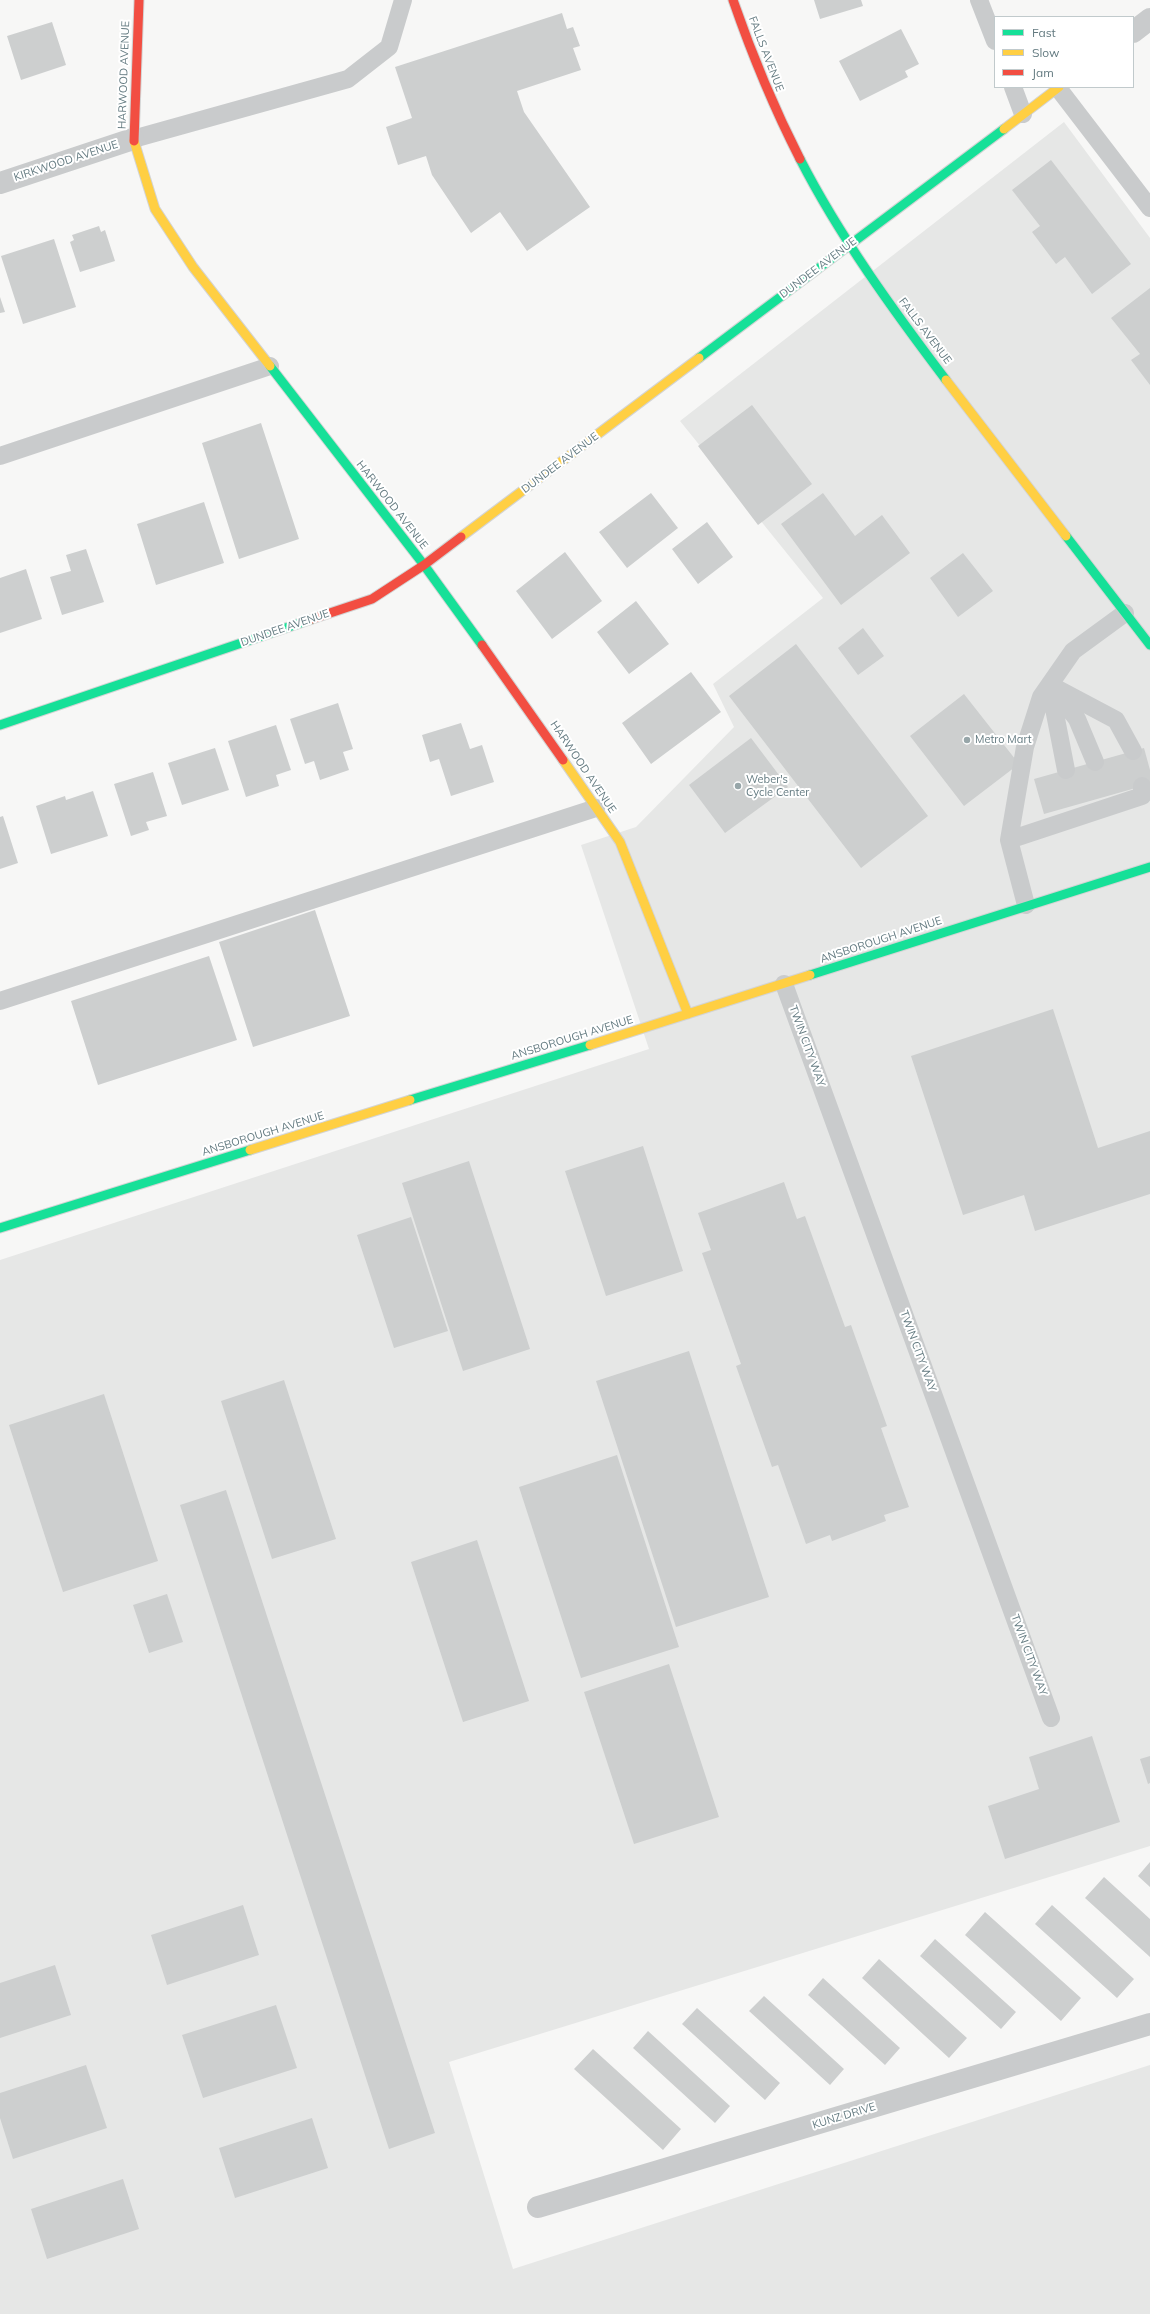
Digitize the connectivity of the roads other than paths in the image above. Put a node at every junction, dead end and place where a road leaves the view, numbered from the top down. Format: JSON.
{"nodes":[{"id":1,"x":139,"y":0,"type":"edge"},
{"id":2,"x":403,"y":0,"type":"edge"},
{"id":3,"x":733,"y":0,"type":"edge"},
{"id":4,"x":979,"y":0,"type":"edge"},
{"id":5,"x":1150,"y":19,"type":"edge"},
{"id":6,"x":1134,"y":31,"type":"edge"},
{"id":7,"x":994,"y":38,"type":"edge"},
{"id":8,"x":1013,"y":88,"type":"edge"},
{"id":9,"x":1058,"y":88,"type":"edge"},
{"id":10,"x":1024,"y":114,"type":"junction"},
{"id":11,"x":133,"y":139,"type":"junction"},
{"id":12,"x":0,"y":183,"type":"edge"},
{"id":13,"x":1150,"y":208,"type":"edge"},
{"id":14,"x":849,"y":245,"type":"junction"},
{"id":15,"x":270,"y":366,"type":"junction"},
{"id":16,"x":0,"y":456,"type":"edge"},
{"id":17,"x":424,"y":565,"type":"junction"},
{"id":18,"x":1126,"y":613,"type":"junction"},
{"id":19,"x":1150,"y":645,"type":"edge"},
{"id":20,"x":1050,"y":685,"type":"junction"},
{"id":21,"x":0,"y":725,"type":"edge"},
{"id":22,"x":1133,"y":751,"type":"dead end"},
{"id":23,"x":1095,"y":762,"type":"dead end"},
{"id":24,"x":1066,"y":770,"type":"dead end"},
{"id":25,"x":1142,"y":786,"type":"dead end"},
{"id":26,"x":596,"y":808,"type":"junction"},
{"id":27,"x":1009,"y":840,"type":"junction"},
{"id":28,"x":1150,"y":866,"type":"edge"},
{"id":29,"x":1026,"y":905,"type":"junction"},
{"id":30,"x":784,"y":984,"type":"junction"},
{"id":31,"x":0,"y":1001,"type":"edge"},
{"id":32,"x":688,"y":1014,"type":"junction"},
{"id":33,"x":0,"y":1228,"type":"edge"},
{"id":34,"x":1051,"y":1718,"type":"dead end"},
{"id":35,"x":1150,"y":2024,"type":"edge"},
{"id":36,"x":538,"y":2208,"type":"dead end"}],
"edges":[{"from":1,"to":11,"type":"street","name":"HARWOOD AVENUE"},
{"from":2,"to":11,"type":"lane"},
{"from":3,"to":14,"type":"street","name":"FALLS AVENUE"},
{"from":4,"to":7,"type":"lane"},
{"from":5,"to":6,"type":"street"},
{"from":8,"to":10,"type":"lane"},
{"from":9,"to":10,"type":"street","name":"DUNDEE AVENUE"},
{"from":9,"to":13,"type":"lane"},
{"from":10,"to":14,"type":"street","name":"DUNDEE AVENUE"},
{"from":11,"to":12,"type":"street","name":"KIRKWOOD AVENUE"},
{"from":11,"to":15,"type":"street","name":"HARWOOD AVENUE"},
{"from":14,"to":17,"type":"street","name":"DUNDEE AVENUE"},
{"from":14,"to":18,"type":"street","name":"FALLS AVENUE"},
{"from":15,"to":16,"type":"lane"},
{"from":15,"to":17,"type":"street","name":"HARWOOD AVENUE"},
{"from":17,"to":21,"type":"street","name":"DUNDEE AVENUE"},
{"from":17,"to":26,"type":"street","name":"HARWOOD AVENUE"},
{"from":18,"to":19,"type":"street","name":"FALLS AVENUE"},
{"from":18,"to":20,"type":"lane"},
{"from":20,"to":22,"type":"lane"},
{"from":20,"to":23,"type":"lane"},
{"from":20,"to":24,"type":"lane"},
{"from":20,"to":27,"type":"lane"},
{"from":25,"to":27,"type":"lane"},
{"from":26,"to":31,"type":"lane"},
{"from":26,"to":32,"type":"street","name":"HARWOOD AVENUE"},
{"from":27,"to":29,"type":"lane"},
{"from":28,"to":29,"type":"street","name":"ANSBOROUGH AVENUE"},
{"from":29,"to":30,"type":"street","name":"ANSBOROUGH AVENUE"},
{"from":30,"to":32,"type":"street","name":"ANSBOROUGH AVENUE"},
{"from":30,"to":34,"type":"lane","name":"TWIN CITY WAY"},
{"from":32,"to":33,"type":"street","name":"ANSBOROUGH AVENUE"},
{"from":35,"to":36,"type":"street","name":"KUNZ DRIVE"}]}
